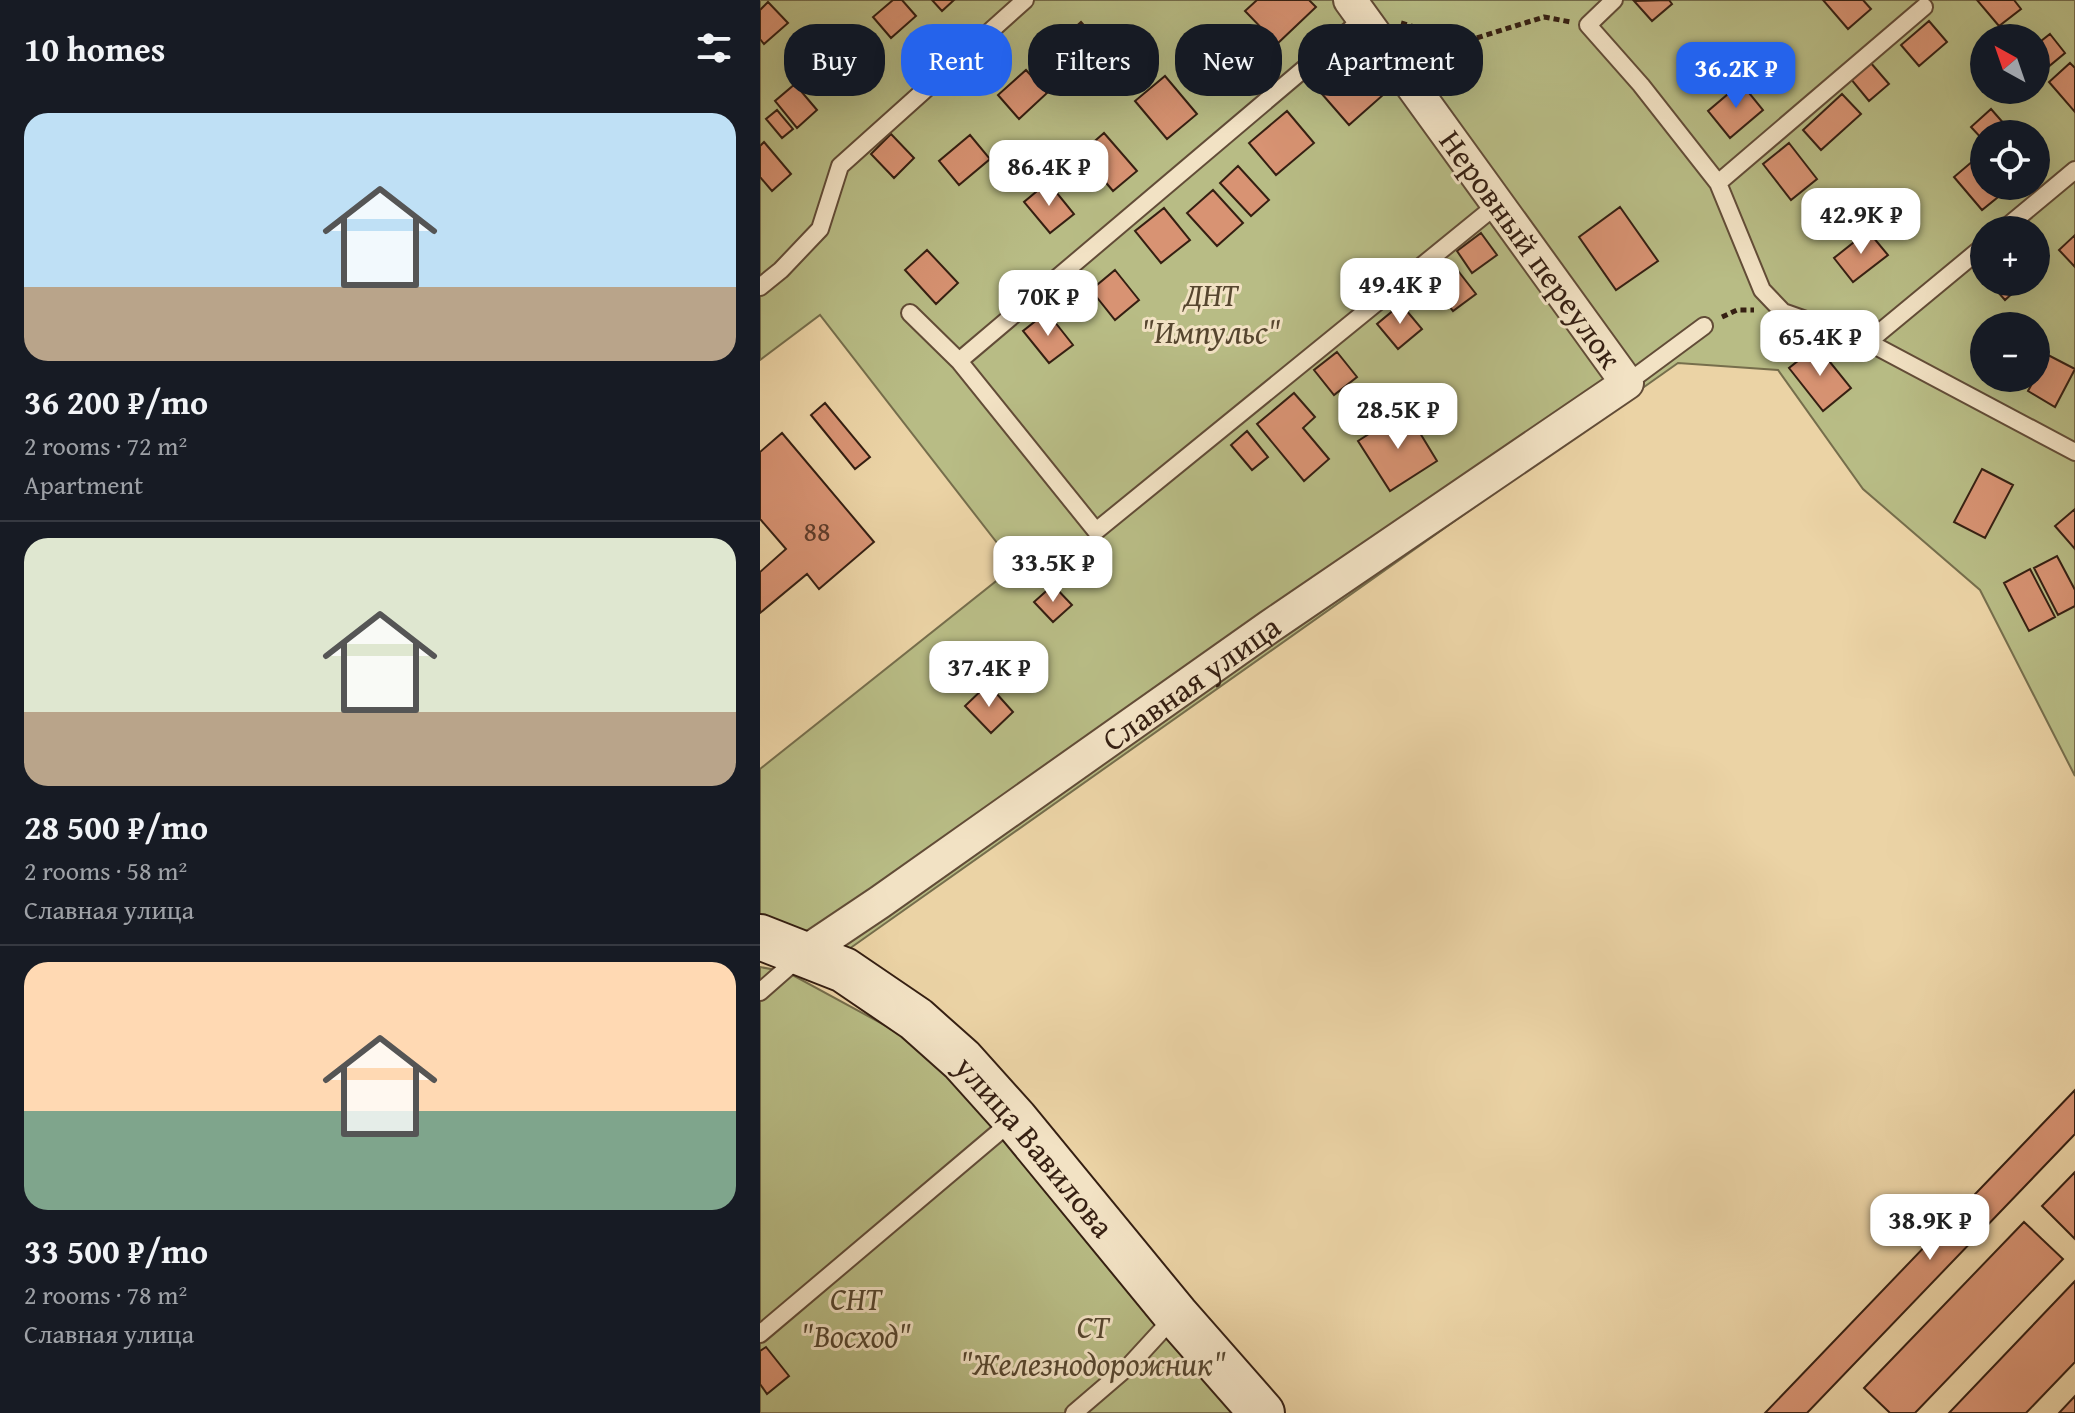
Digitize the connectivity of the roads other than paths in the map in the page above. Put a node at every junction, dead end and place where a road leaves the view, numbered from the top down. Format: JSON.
{"nodes":[{"id":1,"x":1025,"y":0,"type":"edge"},
{"id":2,"x":1614,"y":0,"type":"edge"},
{"id":3,"x":1924,"y":7,"type":"dead end"},
{"id":4,"x":1363,"y":17,"type":"edge"},
{"id":5,"x":2075,"y":170,"type":"edge"},
{"id":6,"x":1718,"y":183,"type":"junction"},
{"id":7,"x":1499,"y":203,"type":"junction"},
{"id":8,"x":2020,"y":216,"type":"edge"},
{"id":9,"x":1970,"y":258,"type":"edge"},
{"id":10,"x":760,"y":287,"type":"edge"},
{"id":11,"x":910,"y":313,"type":"dead end"},
{"id":12,"x":1704,"y":326,"type":"road end"},
{"id":13,"x":1868,"y":342,"type":"junction"},
{"id":14,"x":959,"y":361,"type":"junction"},
{"id":15,"x":1627,"y":383,"type":"junction"},
{"id":16,"x":2075,"y":452,"type":"edge"},
{"id":17,"x":760,"y":937,"type":"edge"},
{"id":18,"x":804,"y":953,"type":"junction"},
{"id":19,"x":760,"y":992,"type":"edge"},
{"id":20,"x":1015,"y":1119,"type":"junction"},
{"id":21,"x":1176,"y":1315,"type":"junction"},
{"id":22,"x":760,"y":1334,"type":"edge"},
{"id":23,"x":1074,"y":1413,"type":"edge"},
{"id":24,"x":1262,"y":1413,"type":"edge"}],
"edges":[{"from":1,"to":10,"type":"lane"},
{"from":2,"to":6,"type":"lane"},
{"from":3,"to":6,"type":"lane"},
{"from":4,"to":7,"type":"street","name":"Неровный переулок"},
{"from":4,"to":14,"type":"lane"},
{"from":5,"to":8,"type":"lane"},
{"from":6,"to":13,"type":"lane"},
{"from":7,"to":14,"type":"lane"},
{"from":7,"to":15,"type":"street","name":"Неровный переулок"},
{"from":9,"to":13,"type":"lane"},
{"from":11,"to":14,"type":"lane"},
{"from":12,"to":15,"type":"lane"},
{"from":13,"to":16,"type":"lane"},
{"from":15,"to":18,"type":"street","name":"Славная улица"},
{"from":17,"to":18,"type":"street","name":"улица Вавилова"},
{"from":18,"to":19,"type":"lane","name":"Славная улица"},
{"from":18,"to":20,"type":"street","name":"улица Вавилова"},
{"from":20,"to":21,"type":"street","name":"улица Вавилова"},
{"from":20,"to":22,"type":"lane"},
{"from":21,"to":23,"type":"lane"},
{"from":21,"to":24,"type":"street","name":"улица Вавилова"}]}
